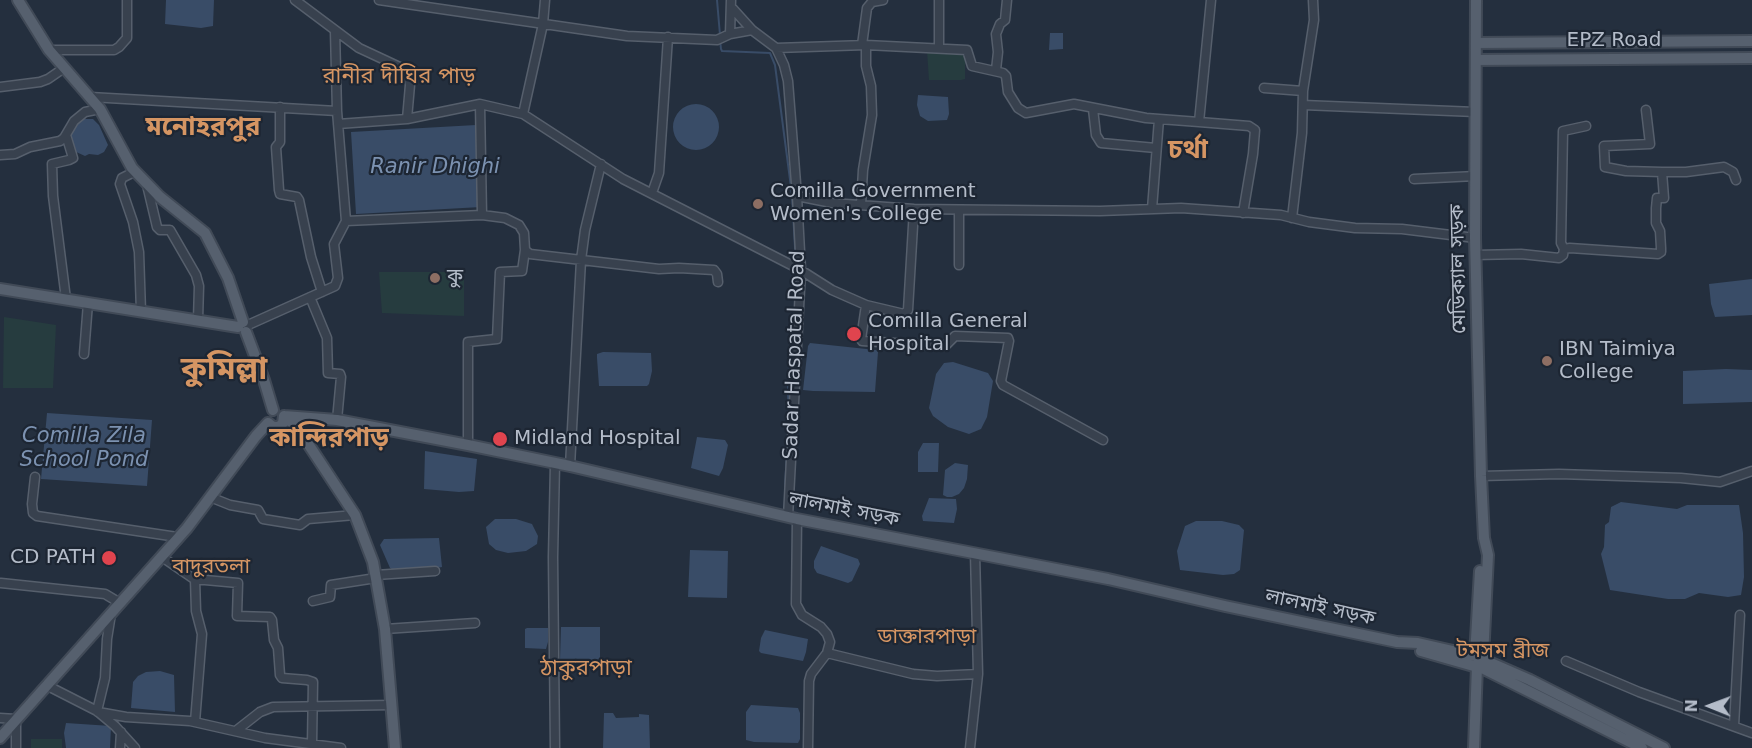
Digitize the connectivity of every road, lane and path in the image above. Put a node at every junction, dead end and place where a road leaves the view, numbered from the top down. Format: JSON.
{"nodes":[{"id":1,"x":18,"y":0,"type":"edge"},
{"id":2,"x":127,"y":0,"type":"edge"},
{"id":3,"x":295,"y":0,"type":"edge"},
{"id":4,"x":379,"y":0,"type":"edge"},
{"id":5,"x":545,"y":0,"type":"edge"},
{"id":6,"x":883,"y":0,"type":"edge"},
{"id":7,"x":939,"y":0,"type":"edge"},
{"id":8,"x":1007,"y":0,"type":"edge"},
{"id":9,"x":1211,"y":0,"type":"edge"},
{"id":10,"x":1313,"y":0,"type":"edge"},
{"id":11,"x":1476,"y":0,"type":"edge"},
{"id":12,"x":732,"y":5,"type":"edge"},
{"id":13,"x":543,"y":24,"type":"junction"},
{"id":14,"x":752,"y":30,"type":"junction"},
{"id":15,"x":336,"y":31,"type":"junction"},
{"id":16,"x":668,"y":37,"type":"junction"},
{"id":17,"x":724,"y":37,"type":"junction"},
{"id":18,"x":1752,"y":41,"type":"edge"},
{"id":19,"x":1476,"y":43,"type":"junction"},
{"id":20,"x":864,"y":45,"type":"junction"},
{"id":21,"x":939,"y":47,"type":"junction"},
{"id":22,"x":776,"y":48,"type":"junction"},
{"id":23,"x":49,"y":50,"type":"junction"},
{"id":24,"x":1752,"y":58,"type":"edge"},
{"id":25,"x":1476,"y":60,"type":"junction"},
{"id":26,"x":64,"y":68,"type":"junction"},
{"id":27,"x":996,"y":70,"type":"junction"},
{"id":28,"x":0,"y":87,"type":"edge"},
{"id":29,"x":1264,"y":88,"type":"dead end"},
{"id":30,"x":1303,"y":91,"type":"junction"},
{"id":31,"x":90,"y":97,"type":"junction"},
{"id":32,"x":480,"y":104,"type":"junction"},
{"id":33,"x":1303,"y":105,"type":"junction"},
{"id":34,"x":280,"y":107,"type":"junction"},
{"id":35,"x":100,"y":109,"type":"junction"},
{"id":36,"x":1093,"y":109,"type":"junction"},
{"id":37,"x":1646,"y":110,"type":"dead end"},
{"id":38,"x":337,"y":111,"type":"junction"},
{"id":39,"x":1476,"y":112,"type":"junction"},
{"id":40,"x":523,"y":114,"type":"junction"},
{"id":41,"x":407,"y":119,"type":"junction"},
{"id":42,"x":1159,"y":119,"type":"junction"},
{"id":43,"x":1199,"y":122,"type":"junction"},
{"id":44,"x":338,"y":124,"type":"junction"},
{"id":45,"x":1586,"y":126,"type":"dead end"},
{"id":46,"x":66,"y":135,"type":"junction"},
{"id":47,"x":1156,"y":148,"type":"junction"},
{"id":48,"x":0,"y":155,"type":"edge"},
{"id":49,"x":601,"y":164,"type":"junction"},
{"id":50,"x":135,"y":172,"type":"junction"},
{"id":51,"x":1662,"y":172,"type":"junction"},
{"id":52,"x":1476,"y":176,"type":"junction"},
{"id":53,"x":1414,"y":179,"type":"dead end"},
{"id":54,"x":1736,"y":180,"type":"dead end"},
{"id":55,"x":147,"y":184,"type":"junction"},
{"id":56,"x":652,"y":194,"type":"junction"},
{"id":57,"x":797,"y":196,"type":"junction"},
{"id":58,"x":861,"y":205,"type":"junction"},
{"id":59,"x":914,"y":209,"type":"junction"},
{"id":60,"x":1152,"y":209,"type":"junction"},
{"id":61,"x":959,"y":210,"type":"junction"},
{"id":62,"x":1243,"y":213,"type":"junction"},
{"id":63,"x":482,"y":214,"type":"junction"},
{"id":64,"x":1292,"y":218,"type":"junction"},
{"id":65,"x":346,"y":221,"type":"junction"},
{"id":66,"x":1475,"y":238,"type":"junction"},
{"id":67,"x":1564,"y":249,"type":"junction"},
{"id":68,"x":525,"y":250,"type":"junction"},
{"id":69,"x":1476,"y":255,"type":"junction"},
{"id":70,"x":580,"y":260,"type":"junction"},
{"id":71,"x":959,"y":265,"type":"dead end"},
{"id":72,"x":797,"y":268,"type":"junction"},
{"id":73,"x":718,"y":282,"type":"dead end"},
{"id":74,"x":0,"y":289,"type":"edge"},
{"id":75,"x":322,"y":292,"type":"junction"},
{"id":76,"x":310,"y":297,"type":"junction"},
{"id":77,"x":66,"y":299,"type":"junction"},
{"id":78,"x":88,"y":303,"type":"junction"},
{"id":79,"x":866,"y":305,"type":"junction"},
{"id":80,"x":141,"y":312,"type":"junction"},
{"id":81,"x":198,"y":320,"type":"junction"},
{"id":82,"x":244,"y":326,"type":"junction"},
{"id":83,"x":84,"y":354,"type":"dead end"},
{"id":84,"x":273,"y":410,"type":"junction"},
{"id":85,"x":284,"y":417,"type":"junction"},
{"id":86,"x":337,"y":420,"type":"junction"},
{"id":87,"x":268,"y":423,"type":"junction"},
{"id":88,"x":1103,"y":440,"type":"dead end"},
{"id":89,"x":468,"y":445,"type":"junction"},
{"id":90,"x":555,"y":464,"type":"junction"},
{"id":91,"x":570,"y":466,"type":"junction"},
{"id":92,"x":1752,"y":471,"type":"edge"},
{"id":93,"x":1481,"y":476,"type":"junction"},
{"id":94,"x":35,"y":477,"type":"dead end"},
{"id":95,"x":210,"y":497,"type":"junction"},
{"id":96,"x":355,"y":514,"type":"junction"},
{"id":97,"x":792,"y":518,"type":"junction"},
{"id":98,"x":177,"y":537,"type":"junction"},
{"id":99,"x":975,"y":554,"type":"junction"},
{"id":100,"x":162,"y":556,"type":"junction"},
{"id":101,"x":435,"y":571,"type":"dead end"},
{"id":102,"x":376,"y":577,"type":"junction"},
{"id":103,"x":195,"y":579,"type":"junction"},
{"id":104,"x":2,"y":584,"type":"edge"},
{"id":105,"x":313,"y":600,"type":"dead end"},
{"id":106,"x":120,"y":603,"type":"junction"},
{"id":107,"x":112,"y":613,"type":"junction"},
{"id":108,"x":1740,"y":615,"type":"dead end"},
{"id":109,"x":475,"y":623,"type":"dead end"},
{"id":110,"x":385,"y":628,"type":"junction"},
{"id":111,"x":827,"y":653,"type":"junction"},
{"id":112,"x":1566,"y":661,"type":"dead end"},
{"id":113,"x":1480,"y":662,"type":"junction"},
{"id":114,"x":978,"y":674,"type":"junction"},
{"id":115,"x":46,"y":685,"type":"junction"},
{"id":116,"x":314,"y":705,"type":"junction"},
{"id":117,"x":392,"y":705,"type":"junction"},
{"id":118,"x":98,"y":712,"type":"junction"},
{"id":119,"x":0,"y":718,"type":"edge"},
{"id":120,"x":16,"y":719,"type":"junction"},
{"id":121,"x":195,"y":722,"type":"junction"},
{"id":122,"x":1734,"y":726,"type":"junction"},
{"id":123,"x":237,"y":730,"type":"junction"},
{"id":124,"x":121,"y":732,"type":"junction"},
{"id":125,"x":1752,"y":733,"type":"edge"},
{"id":126,"x":0,"y":738,"type":"edge"},
{"id":127,"x":312,"y":744,"type":"junction"},
{"id":128,"x":1643,"y":745,"type":"edge"},
{"id":129,"x":16,"y":748,"type":"edge"},
{"id":130,"x":120,"y":748,"type":"edge"},
{"id":131,"x":135,"y":748,"type":"edge"},
{"id":132,"x":341,"y":748,"type":"edge"},
{"id":133,"x":395,"y":748,"type":"edge"},
{"id":134,"x":555,"y":748,"type":"edge"},
{"id":135,"x":808,"y":748,"type":"edge"},
{"id":136,"x":970,"y":748,"type":"edge"},
{"id":137,"x":1474,"y":748,"type":"edge"},
{"id":138,"x":1481,"y":748,"type":"edge"},
{"id":139,"x":1664,"y":748,"type":"edge"}],
"edges":[{"from":1,"to":23,"type":"main road"},
{"from":2,"to":23,"type":"street"},
{"from":3,"to":15,"type":"street"},
{"from":4,"to":13,"type":"street"},
{"from":5,"to":13,"type":"street"},
{"from":6,"to":20,"type":"street"},
{"from":7,"to":21,"type":"street"},
{"from":8,"to":27,"type":"street"},
{"from":9,"to":43,"type":"street"},
{"from":10,"to":30,"type":"street"},
{"from":11,"to":19,"type":"main road","name":"মেডিক্যাল সড়ক"},
{"from":12,"to":14,"type":"street"},
{"from":12,"to":17,"type":"street"},
{"from":13,"to":16,"type":"street"},
{"from":13,"to":40,"type":"street"},
{"from":14,"to":17,"type":"street"},
{"from":14,"to":22,"type":"street"},
{"from":15,"to":38,"type":"street"},
{"from":15,"to":41,"type":"street"},
{"from":16,"to":17,"type":"street"},
{"from":16,"to":56,"type":"street"},
{"from":18,"to":19,"type":"main road","name":"EPZ Road"},
{"from":19,"to":25,"type":"main road","name":"মেডিক্যাল সড়ক"},
{"from":20,"to":21,"type":"street"},
{"from":20,"to":22,"type":"street"},
{"from":20,"to":58,"type":"street"},
{"from":21,"to":27,"type":"street"},
{"from":22,"to":57,"type":"street","name":"Sadar Haspatal Road"},
{"from":23,"to":26,"type":"main road"},
{"from":24,"to":25,"type":"main road","name":"EPZ Road"},
{"from":25,"to":39,"type":"main road","name":"মেডিক্যাল সড়ক"},
{"from":26,"to":28,"type":"street"},
{"from":26,"to":31,"type":"main road"},
{"from":27,"to":36,"type":"street"},
{"from":29,"to":30,"type":"street"},
{"from":30,"to":33,"type":"street"},
{"from":31,"to":34,"type":"street"},
{"from":31,"to":35,"type":"main road"},
{"from":32,"to":40,"type":"street"},
{"from":32,"to":41,"type":"street"},
{"from":32,"to":63,"type":"street"},
{"from":33,"to":39,"type":"street"},
{"from":33,"to":64,"type":"street"},
{"from":34,"to":38,"type":"street"},
{"from":34,"to":75,"type":"street"},
{"from":35,"to":46,"type":"street"},
{"from":35,"to":50,"type":"main road"},
{"from":36,"to":42,"type":"street"},
{"from":36,"to":47,"type":"street"},
{"from":37,"to":51,"type":"street"},
{"from":38,"to":44,"type":"street"},
{"from":39,"to":52,"type":"main road","name":"মেডিক্যাল সড়ক"},
{"from":40,"to":49,"type":"street"},
{"from":41,"to":44,"type":"street"},
{"from":42,"to":43,"type":"street"},
{"from":42,"to":47,"type":"street"},
{"from":43,"to":62,"type":"street"},
{"from":44,"to":65,"type":"street"},
{"from":45,"to":67,"type":"street"},
{"from":46,"to":48,"type":"street"},
{"from":46,"to":77,"type":"street"},
{"from":47,"to":60,"type":"street"},
{"from":49,"to":56,"type":"street"},
{"from":49,"to":70,"type":"street"},
{"from":50,"to":55,"type":"main road"},
{"from":50,"to":80,"type":"street"},
{"from":51,"to":54,"type":"street"},
{"from":51,"to":67,"type":"street"},
{"from":52,"to":53,"type":"street"},
{"from":52,"to":66,"type":"main road","name":"মেডিক্যাল সড়ক"},
{"from":55,"to":81,"type":"street"},
{"from":55,"to":82,"type":"main road"},
{"from":56,"to":72,"type":"street"},
{"from":57,"to":58,"type":"street"},
{"from":57,"to":72,"type":"street","name":"Sadar Haspatal Road"},
{"from":58,"to":59,"type":"street"},
{"from":59,"to":61,"type":"street"},
{"from":59,"to":79,"type":"street"},
{"from":60,"to":61,"type":"street"},
{"from":60,"to":62,"type":"street"},
{"from":61,"to":71,"type":"street"},
{"from":62,"to":64,"type":"street"},
{"from":63,"to":65,"type":"street"},
{"from":63,"to":68,"type":"street"},
{"from":64,"to":66,"type":"street"},
{"from":65,"to":75,"type":"street"},
{"from":66,"to":69,"type":"main road","name":"মেডিক্যাল সড়ক"},
{"from":67,"to":69,"type":"street"},
{"from":68,"to":70,"type":"street"},
{"from":68,"to":89,"type":"street"},
{"from":69,"to":93,"type":"main road","name":"মেডিক্যাল সড়ক"},
{"from":70,"to":73,"type":"street"},
{"from":70,"to":91,"type":"street"},
{"from":72,"to":79,"type":"street"},
{"from":72,"to":97,"type":"street","name":"Sadar Haspatal Road"},
{"from":74,"to":77,"type":"main road"},
{"from":75,"to":76,"type":"street"},
{"from":76,"to":82,"type":"street"},
{"from":76,"to":86,"type":"street"},
{"from":77,"to":78,"type":"main road"},
{"from":78,"to":80,"type":"main road"},
{"from":78,"to":83,"type":"street"},
{"from":79,"to":88,"type":"street"},
{"from":80,"to":81,"type":"main road"},
{"from":81,"to":82,"type":"main road"},
{"from":82,"to":84,"type":"main road"},
{"from":84,"to":85,"type":"main road"},
{"from":84,"to":87,"type":"main road"},
{"from":85,"to":86,"type":"main road","name":"লালমাই সড়ক"},
{"from":85,"to":87,"type":"main road"},
{"from":85,"to":96,"type":"main road"},
{"from":86,"to":89,"type":"main road","name":"লালমাই সড়ক"},
{"from":87,"to":95,"type":"main road"},
{"from":89,"to":90,"type":"main road","name":"লালমাই সড়ক"},
{"from":90,"to":91,"type":"main road","name":"লালমাই সড়ক"},
{"from":90,"to":134,"type":"street"},
{"from":91,"to":97,"type":"main road","name":"লালমাই সড়ক"},
{"from":92,"to":93,"type":"street"},
{"from":93,"to":113,"type":"main road","name":"মেডিক্যাল সড়ক"},
{"from":94,"to":98,"type":"street"},
{"from":95,"to":96,"type":"street"},
{"from":95,"to":98,"type":"main road"},
{"from":96,"to":102,"type":"main road"},
{"from":97,"to":99,"type":"main road","name":"লালমাই সড়ক"},
{"from":97,"to":111,"type":"street","name":"Sadar Haspatal Road"},
{"from":98,"to":100,"type":"main road"},
{"from":99,"to":113,"type":"main road","name":"লালমাই সড়ক"},
{"from":99,"to":114,"type":"street"},
{"from":100,"to":103,"type":"street"},
{"from":100,"to":106,"type":"main road"},
{"from":101,"to":102,"type":"street"},
{"from":102,"to":105,"type":"street"},
{"from":102,"to":110,"type":"main road"},
{"from":103,"to":116,"type":"street"},
{"from":103,"to":121,"type":"street"},
{"from":104,"to":106,"type":"street"},
{"from":106,"to":107,"type":"main road"},
{"from":107,"to":115,"type":"main road"},
{"from":107,"to":118,"type":"street"},
{"from":108,"to":122,"type":"street"},
{"from":109,"to":110,"type":"street"},
{"from":110,"to":117,"type":"main road"},
{"from":111,"to":114,"type":"street"},
{"from":111,"to":135,"type":"street"},
{"from":112,"to":122,"type":"street"},
{"from":113,"to":128,"type":"main road","name":"লালমাই সড়ক"},
{"from":113,"to":137,"type":"main road"},
{"from":113,"to":138,"type":"main road"},
{"from":114,"to":136,"type":"street"},
{"from":115,"to":118,"type":"street"},
{"from":115,"to":120,"type":"main road"},
{"from":116,"to":117,"type":"street"},
{"from":116,"to":123,"type":"street"},
{"from":116,"to":127,"type":"street"},
{"from":117,"to":133,"type":"main road"},
{"from":118,"to":121,"type":"street"},
{"from":118,"to":124,"type":"street"},
{"from":119,"to":120,"type":"street"},
{"from":120,"to":126,"type":"main road"},
{"from":120,"to":129,"type":"street"},
{"from":121,"to":123,"type":"street"},
{"from":122,"to":125,"type":"street"},
{"from":123,"to":127,"type":"street"},
{"from":124,"to":130,"type":"street"},
{"from":124,"to":131,"type":"street"},
{"from":127,"to":132,"type":"street"},
{"from":128,"to":139,"type":"main road","name":"লালমাই সড়ক"}]}
